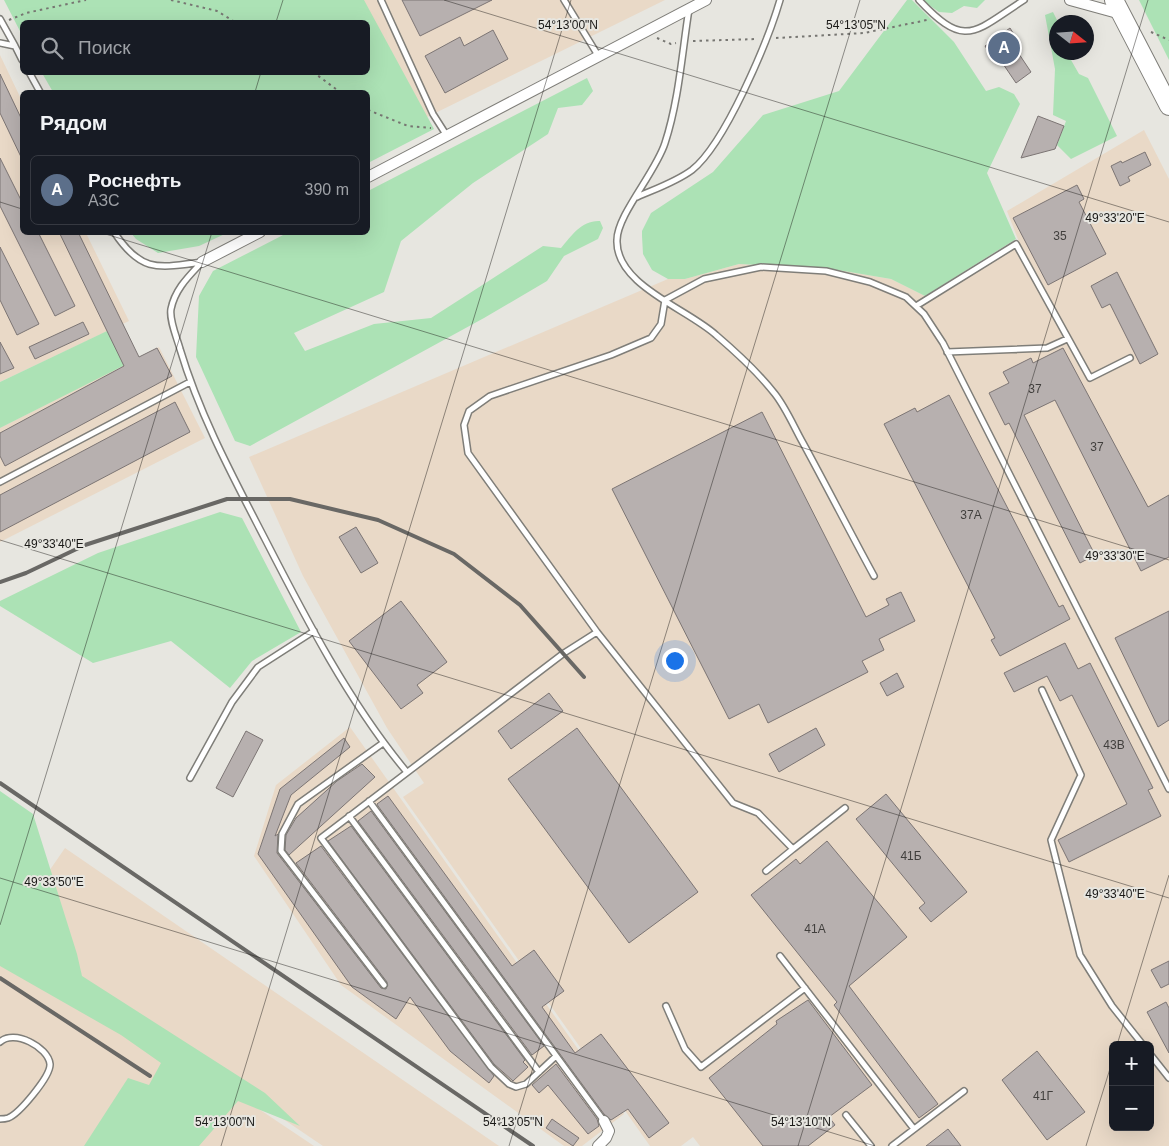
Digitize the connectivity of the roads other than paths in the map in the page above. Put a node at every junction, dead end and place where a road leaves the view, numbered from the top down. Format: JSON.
{"nodes":[{"id":1,"x":381,"y":0,"type":"edge"},
{"id":2,"x":564,"y":0,"type":"edge"},
{"id":3,"x":706,"y":0,"type":"edge"},
{"id":4,"x":780,"y":0,"type":"edge"},
{"id":5,"x":919,"y":0,"type":"edge"},
{"id":6,"x":1024,"y":0,"type":"edge"},
{"id":7,"x":1070,"y":0,"type":"edge"},
{"id":8,"x":1118,"y":7,"type":"edge"},
{"id":9,"x":689,"y":9,"type":"junction"},
{"id":10,"x":1,"y":21,"type":"edge"},
{"id":11,"x":0,"y":43,"type":"edge"},
{"id":12,"x":15,"y":46,"type":"junction"},
{"id":13,"x":20,"y":56,"type":"edge"},
{"id":14,"x":599,"y":58,"type":"junction"},
{"id":15,"x":31,"y":75,"type":"edge"},
{"id":16,"x":39,"y":90,"type":"edge"},
{"id":17,"x":1169,"y":106,"type":"edge"},
{"id":18,"x":445,"y":132,"type":"junction"},
{"id":19,"x":370,"y":176,"type":"edge"},
{"id":20,"x":636,"y":198,"type":"junction"},
{"id":21,"x":116,"y":235,"type":"edge"},
{"id":22,"x":254,"y":235,"type":"edge"},
{"id":23,"x":202,"y":262,"type":"junction"},
{"id":24,"x":665,"y":300,"type":"junction"},
{"id":25,"x":916,"y":306,"type":"junction"},
{"id":26,"x":1067,"y":339,"type":"junction"},
{"id":27,"x":947,"y":352,"type":"junction"},
{"id":28,"x":1130,"y":358,"type":"dead end"},
{"id":29,"x":190,"y":382,"type":"junction"},
{"id":30,"x":0,"y":482,"type":"edge"},
{"id":31,"x":874,"y":576,"type":"dead end"},
{"id":32,"x":314,"y":631,"type":"junction"},
{"id":33,"x":597,"y":632,"type":"junction"},
{"id":34,"x":1042,"y":690,"type":"dead end"},
{"id":35,"x":383,"y":743,"type":"junction"},
{"id":36,"x":406,"y":771,"type":"junction"},
{"id":37,"x":190,"y":778,"type":"dead end"},
{"id":38,"x":1169,"y":789,"type":"edge"},
{"id":39,"x":368,"y":801,"type":"junction"},
{"id":40,"x":845,"y":808,"type":"dead end"},
{"id":41,"x":349,"y":816,"type":"junction"},
{"id":42,"x":793,"y":849,"type":"junction"},
{"id":43,"x":766,"y":871,"type":"dead end"},
{"id":44,"x":780,"y":956,"type":"dead end"},
{"id":45,"x":384,"y":985,"type":"dead end"},
{"id":46,"x":805,"y":988,"type":"junction"},
{"id":47,"x":666,"y":1006,"type":"dead end"},
{"id":48,"x":1140,"y":1041,"type":"edge"},
{"id":49,"x":0,"y":1042,"type":"edge"},
{"id":50,"x":556,"y":1056,"type":"junction"},
{"id":51,"x":1154,"y":1059,"type":"edge"},
{"id":52,"x":539,"y":1072,"type":"junction"},
{"id":53,"x":1169,"y":1078,"type":"edge"},
{"id":54,"x":964,"y":1091,"type":"dead end"},
{"id":55,"x":846,"y":1115,"type":"dead end"},
{"id":56,"x":0,"y":1119,"type":"edge"},
{"id":57,"x":604,"y":1121,"type":"joint"},
{"id":58,"x":914,"y":1128,"type":"junction"},
{"id":59,"x":598,"y":1146,"type":"edge"},
{"id":60,"x":871,"y":1146,"type":"edge"},
{"id":61,"x":892,"y":1146,"type":"edge"}],
"edges":[{"from":1,"to":18,"type":"lane"},
{"from":2,"to":14,"type":"lane"},
{"from":3,"to":9,"type":"street"},
{"from":4,"to":20,"type":"lane"},
{"from":5,"to":6,"type":"lane"},
{"from":7,"to":8,"type":"street"},
{"from":8,"to":17,"type":"highway"},
{"from":9,"to":14,"type":"street"},
{"from":9,"to":20,"type":"lane"},
{"from":10,"to":12,"type":"lane"},
{"from":11,"to":12,"type":"lane"},
{"from":12,"to":13,"type":"lane"},
{"from":14,"to":18,"type":"street"},
{"from":15,"to":16,"type":"lane"},
{"from":18,"to":19,"type":"street"},
{"from":20,"to":24,"type":"lane"},
{"from":21,"to":23,"type":"lane"},
{"from":22,"to":23,"type":"street"},
{"from":23,"to":29,"type":"lane"},
{"from":24,"to":25,"type":"lane"},
{"from":24,"to":31,"type":"lane"},
{"from":24,"to":33,"type":"lane"},
{"from":25,"to":26,"type":"lane"},
{"from":25,"to":27,"type":"lane"},
{"from":26,"to":27,"type":"lane"},
{"from":26,"to":28,"type":"lane"},
{"from":27,"to":38,"type":"lane"},
{"from":29,"to":30,"type":"lane"},
{"from":29,"to":32,"type":"lane"},
{"from":32,"to":35,"type":"lane"},
{"from":32,"to":37,"type":"lane"},
{"from":33,"to":36,"type":"lane"},
{"from":33,"to":42,"type":"lane"},
{"from":34,"to":48,"type":"lane"},
{"from":35,"to":36,"type":"lane"},
{"from":35,"to":45,"type":"lane"},
{"from":36,"to":39,"type":"lane"},
{"from":39,"to":41,"type":"lane"},
{"from":39,"to":50,"type":"lane"},
{"from":40,"to":42,"type":"lane"},
{"from":41,"to":52,"type":"lane"},
{"from":41,"to":52,"type":"lane"},
{"from":42,"to":43,"type":"lane"},
{"from":44,"to":46,"type":"lane"},
{"from":46,"to":47,"type":"lane"},
{"from":46,"to":58,"type":"lane"},
{"from":49,"to":56,"type":"lane"},
{"from":50,"to":52,"type":"lane"},
{"from":50,"to":57,"type":"lane"},
{"from":51,"to":53,"type":"lane"},
{"from":54,"to":58,"type":"lane"},
{"from":55,"to":60,"type":"lane"},
{"from":57,"to":59,"type":"street"},
{"from":58,"to":61,"type":"lane"}]}
